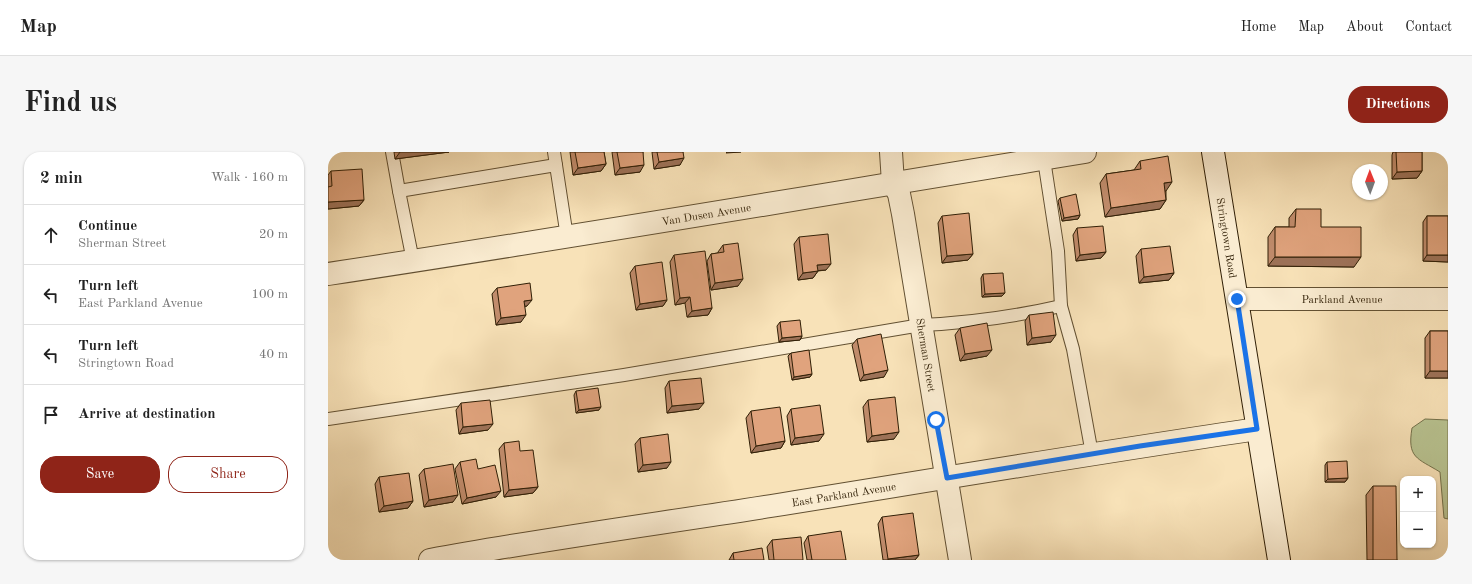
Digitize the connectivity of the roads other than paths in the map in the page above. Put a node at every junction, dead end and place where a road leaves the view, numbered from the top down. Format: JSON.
{"nodes":[{"id":1,"x":392,"y":152,"type":"edge"},
{"id":2,"x":554,"y":152,"type":"edge"},
{"id":3,"x":891,"y":152,"type":"edge"},
{"id":4,"x":1085,"y":152,"type":"edge"},
{"id":5,"x":1213,"y":152,"type":"edge"},
{"id":6,"x":1043,"y":155,"type":"edge"},
{"id":7,"x":556,"y":165,"type":"junction"},
{"id":8,"x":893,"y":183,"type":"junction"},
{"id":9,"x":399,"y":190,"type":"junction"},
{"id":10,"x":567,"y":236,"type":"junction"},
{"id":11,"x":413,"y":261,"type":"junction"},
{"id":12,"x":328,"y":274,"type":"edge"},
{"id":13,"x":1237,"y":299,"type":"junction"},
{"id":14,"x":1448,"y":299,"type":"edge"},
{"id":15,"x":1060,"y":306,"type":"junction"},
{"id":16,"x":921,"y":325,"type":"junction"},
{"id":17,"x":328,"y":419,"type":"edge"},
{"id":18,"x":1257,"y":429,"type":"junction"},
{"id":19,"x":1092,"y":454,"type":"junction"},
{"id":20,"x":947,"y":478,"type":"junction"},
{"id":21,"x":430,"y":560,"type":"edge"},
{"id":22,"x":960,"y":560,"type":"edge"},
{"id":23,"x":1279,"y":560,"type":"edge"}],
"edges":[{"from":1,"to":9,"type":"lane"},
{"from":2,"to":7,"type":"lane"},
{"from":3,"to":8,"type":"street","name":"Sherman Street"},
{"from":4,"to":6,"type":"street","name":"Van Dusen Avenue"},
{"from":5,"to":13,"type":"street","name":"Stringtown Road"},
{"from":6,"to":8,"type":"street","name":"Van Dusen Avenue"},
{"from":6,"to":15,"type":"lane"},
{"from":7,"to":9,"type":"lane"},
{"from":7,"to":10,"type":"lane"},
{"from":8,"to":10,"type":"street","name":"Van Dusen Avenue"},
{"from":8,"to":16,"type":"street","name":"Sherman Street"},
{"from":9,"to":11,"type":"lane"},
{"from":10,"to":11,"type":"street","name":"Van Dusen Avenue"},
{"from":11,"to":12,"type":"street","name":"Van Dusen Avenue"},
{"from":13,"to":14,"type":"street","name":"Parkland Avenue"},
{"from":13,"to":18,"type":"street","name":"Stringtown Road"},
{"from":15,"to":16,"type":"lane"},
{"from":15,"to":19,"type":"lane"},
{"from":16,"to":17,"type":"lane"},
{"from":16,"to":20,"type":"street","name":"Sherman Street"},
{"from":18,"to":19,"type":"street","name":"East Parkland Avenue"},
{"from":18,"to":23,"type":"street","name":"Stringtown Road"},
{"from":19,"to":20,"type":"street","name":"East Parkland Avenue"},
{"from":20,"to":21,"type":"street","name":"East Parkland Avenue"},
{"from":20,"to":22,"type":"street","name":"Sherman Street"}]}
